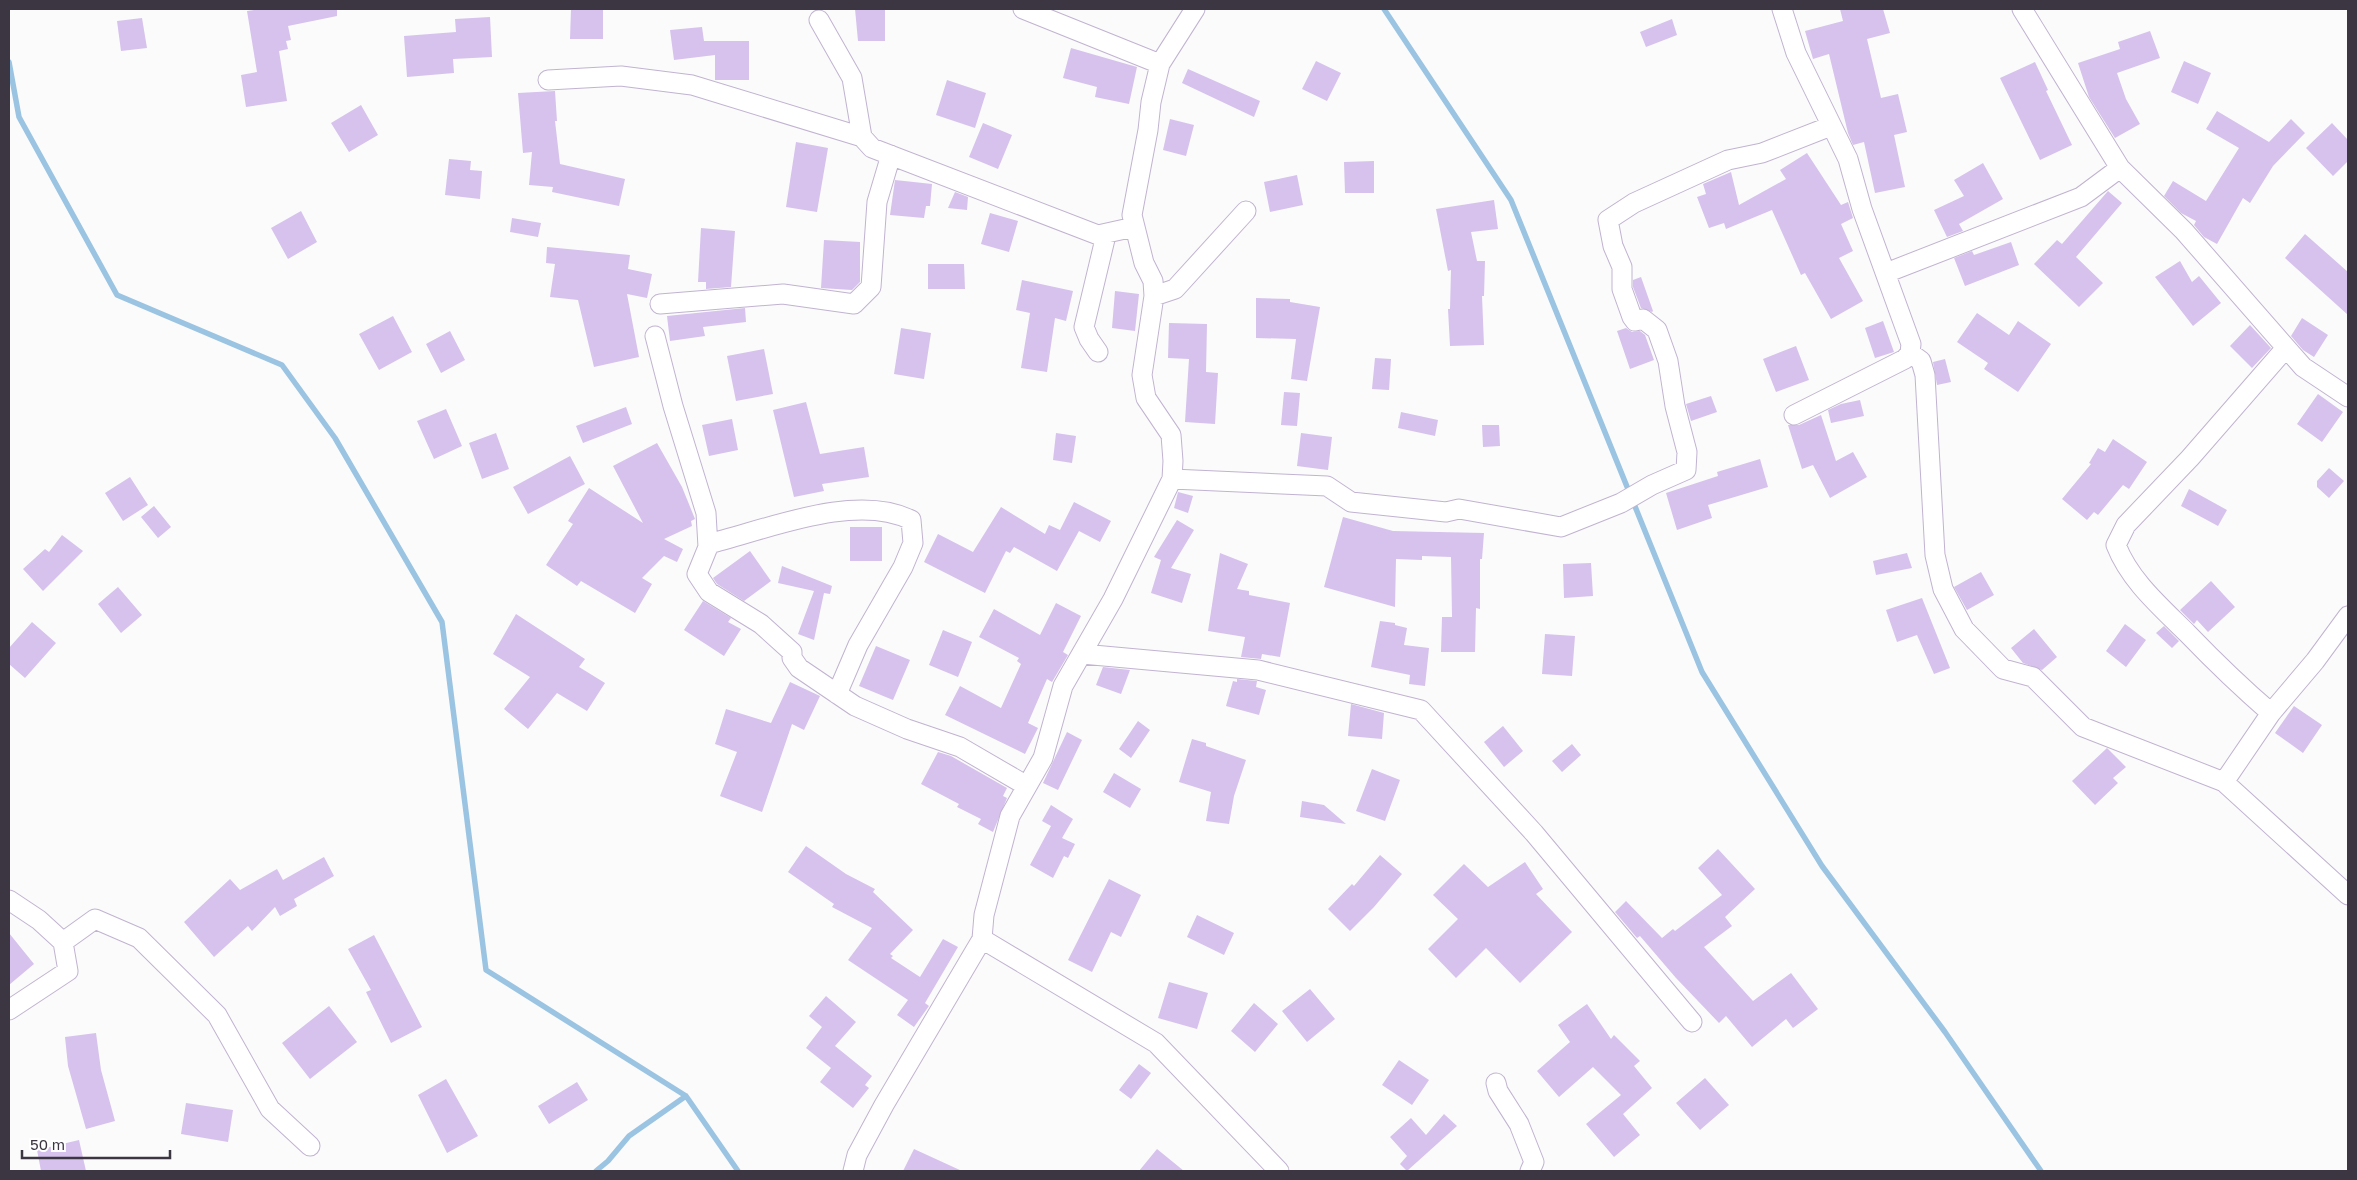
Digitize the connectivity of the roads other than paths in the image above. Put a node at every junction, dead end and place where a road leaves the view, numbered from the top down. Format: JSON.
{"nodes":[{"id":1,"x":1023,"y":9,"type":"edge"},
{"id":2,"x":1194,"y":9,"type":"edge"},
{"id":3,"x":1782,"y":9,"type":"edge"},
{"id":4,"x":2022,"y":9,"type":"edge"},
{"id":5,"x":819,"y":20,"type":"dead end"},
{"id":6,"x":1160,"y":64,"type":"junction"},
{"id":7,"x":548,"y":80,"type":"dead end"},
{"id":8,"x":1831,"y":126,"type":"junction"},
{"id":9,"x":862,"y":137,"type":"junction"},
{"id":10,"x":891,"y":154,"type":"junction"},
{"id":11,"x":2120,"y":168,"type":"junction"},
{"id":12,"x":1246,"y":211,"type":"dead end"},
{"id":13,"x":1134,"y":227,"type":"junction"},
{"id":14,"x":1106,"y":235,"type":"junction"},
{"id":15,"x":1886,"y":273,"type":"junction"},
{"id":16,"x":1154,"y":296,"type":"junction"},
{"id":17,"x":660,"y":304,"type":"dead end"},
{"id":18,"x":655,"y":336,"type":"dead end"},
{"id":19,"x":2285,"y":349,"type":"junction"},
{"id":20,"x":1098,"y":352,"type":"dead end"},
{"id":21,"x":1910,"y":353,"type":"junction"},
{"id":22,"x":2348,"y":397,"type":"edge"},
{"id":23,"x":1794,"y":415,"type":"dead end"},
{"id":24,"x":1172,"y":479,"type":"junction"},
{"id":25,"x":708,"y":544,"type":"junction"},
{"id":26,"x":2348,"y":616,"type":"edge"},
{"id":27,"x":1082,"y":654,"type":"junction"},
{"id":28,"x":837,"y":694,"type":"junction"},
{"id":29,"x":2272,"y":713,"type":"junction"},
{"id":30,"x":2224,"y":782,"type":"junction"},
{"id":31,"x":1027,"y":786,"type":"junction"},
{"id":32,"x":2348,"y":894,"type":"edge"},
{"id":33,"x":9,"y":900,"type":"edge"},
{"id":34,"x":982,"y":939,"type":"junction"},
{"id":35,"x":63,"y":942,"type":"junction"},
{"id":36,"x":9,"y":1010,"type":"edge"},
{"id":37,"x":1692,"y":1022,"type":"dead end"},
{"id":38,"x":1496,"y":1083,"type":"dead end"},
{"id":39,"x":310,"y":1146,"type":"dead end"},
{"id":40,"x":853,"y":1171,"type":"edge"},
{"id":41,"x":1279,"y":1171,"type":"edge"},
{"id":42,"x":1530,"y":1171,"type":"edge"}],
"edges":[{"from":1,"to":6,"type":"street"},
{"from":2,"to":6,"type":"street"},
{"from":3,"to":8,"type":"street"},
{"from":4,"to":11,"type":"street"},
{"from":5,"to":9,"type":"street"},
{"from":6,"to":13,"type":"street"},
{"from":7,"to":9,"type":"street"},
{"from":8,"to":15,"type":"street"},
{"from":8,"to":24,"type":"street"},
{"from":9,"to":10,"type":"street"},
{"from":10,"to":14,"type":"street"},
{"from":10,"to":17,"type":"street"},
{"from":11,"to":15,"type":"street"},
{"from":11,"to":19,"type":"street"},
{"from":12,"to":16,"type":"street"},
{"from":13,"to":14,"type":"street"},
{"from":13,"to":16,"type":"street"},
{"from":14,"to":20,"type":"street"},
{"from":15,"to":21,"type":"street"},
{"from":16,"to":24,"type":"street"},
{"from":18,"to":25,"type":"street"},
{"from":19,"to":22,"type":"street"},
{"from":19,"to":29,"type":"street"},
{"from":21,"to":23,"type":"street"},
{"from":21,"to":30,"type":"street"},
{"from":24,"to":27,"type":"street"},
{"from":25,"to":28,"type":"street"},
{"from":25,"to":28,"type":"street"},
{"from":26,"to":29,"type":"street"},
{"from":27,"to":31,"type":"street"},
{"from":27,"to":37,"type":"street"},
{"from":28,"to":31,"type":"street"},
{"from":29,"to":30,"type":"street"},
{"from":30,"to":32,"type":"street"},
{"from":31,"to":34,"type":"street"},
{"from":33,"to":35,"type":"street"},
{"from":34,"to":40,"type":"street"},
{"from":34,"to":41,"type":"street"},
{"from":35,"to":36,"type":"street"},
{"from":35,"to":39,"type":"street"},
{"from":38,"to":42,"type":"street"}]}
